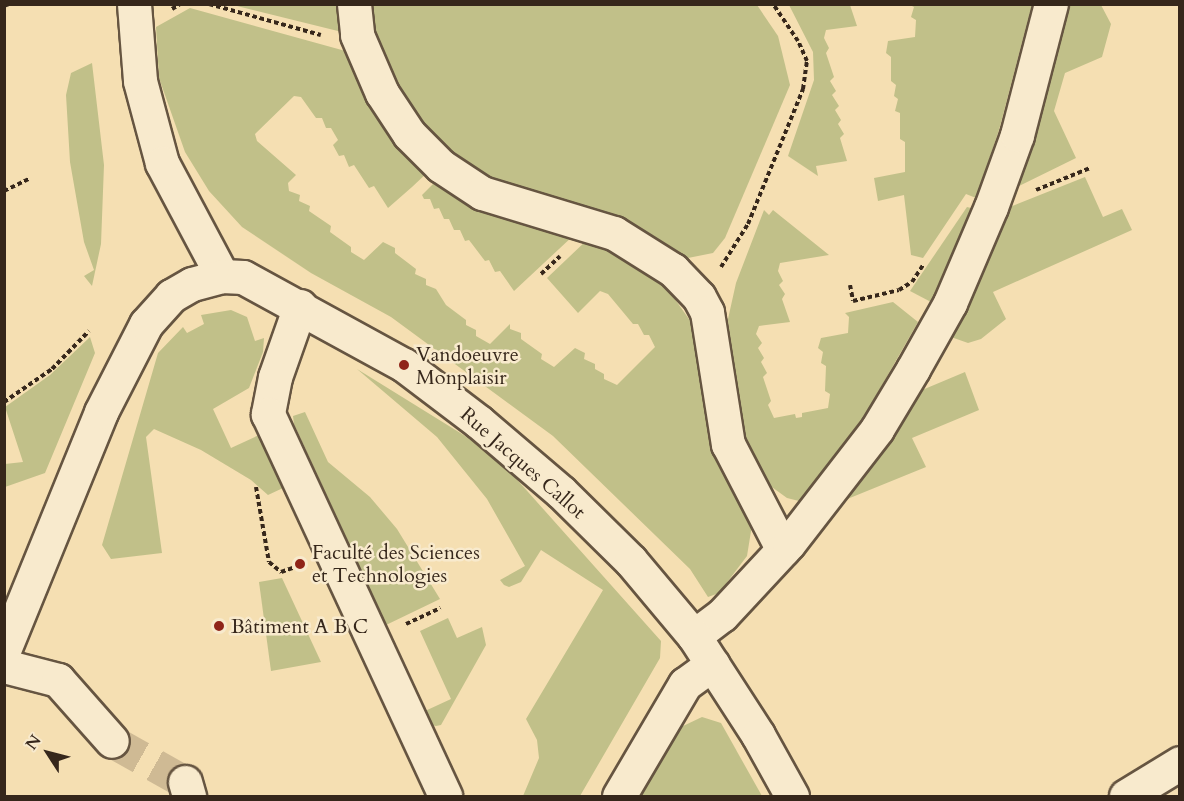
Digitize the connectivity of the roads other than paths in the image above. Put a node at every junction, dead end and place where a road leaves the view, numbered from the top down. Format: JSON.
{"nodes":[{"id":1,"x":134,"y":4,"type":"edge"},
{"id":2,"x":354,"y":4,"type":"edge"},
{"id":3,"x":1052,"y":4,"type":"edge"},
{"id":4,"x":222,"y":276,"type":"junction"},
{"id":5,"x":300,"y":306,"type":"junction"},
{"id":6,"x":783,"y":550,"type":"junction"},
{"id":7,"x":694,"y":636,"type":"junction"},
{"id":8,"x":4,"y":650,"type":"edge"},
{"id":9,"x":713,"y":663,"type":"junction"},
{"id":10,"x":4,"y":666,"type":"edge"},
{"id":11,"x":112,"y":741,"type":"tunnel mouth"},
{"id":12,"x":1179,"y":763,"type":"edge"},
{"id":13,"x":440,"y":786,"type":"edge"},
{"id":14,"x":619,"y":796,"type":"edge"},
{"id":15,"x":792,"y":796,"type":"edge"},
{"id":16,"x":1126,"y":796,"type":"edge"}],
"edges":[{"from":1,"to":4,"type":"street"},
{"from":2,"to":6,"type":"street"},
{"from":3,"to":6,"type":"street"},
{"from":4,"to":5,"type":"street","name":"Rue Jacques Callot"},
{"from":4,"to":8,"type":"street"},
{"from":5,"to":7,"type":"street","name":"Rue Jacques Callot"},
{"from":5,"to":13,"type":"street"},
{"from":6,"to":7,"type":"street"},
{"from":7,"to":9,"type":"street","name":"Rue Jacques Callot"},
{"from":9,"to":14,"type":"street"},
{"from":9,"to":15,"type":"street","name":"Rue Jacques Callot"},
{"from":10,"to":11,"type":"street"},
{"from":12,"to":16,"type":"street"}]}
